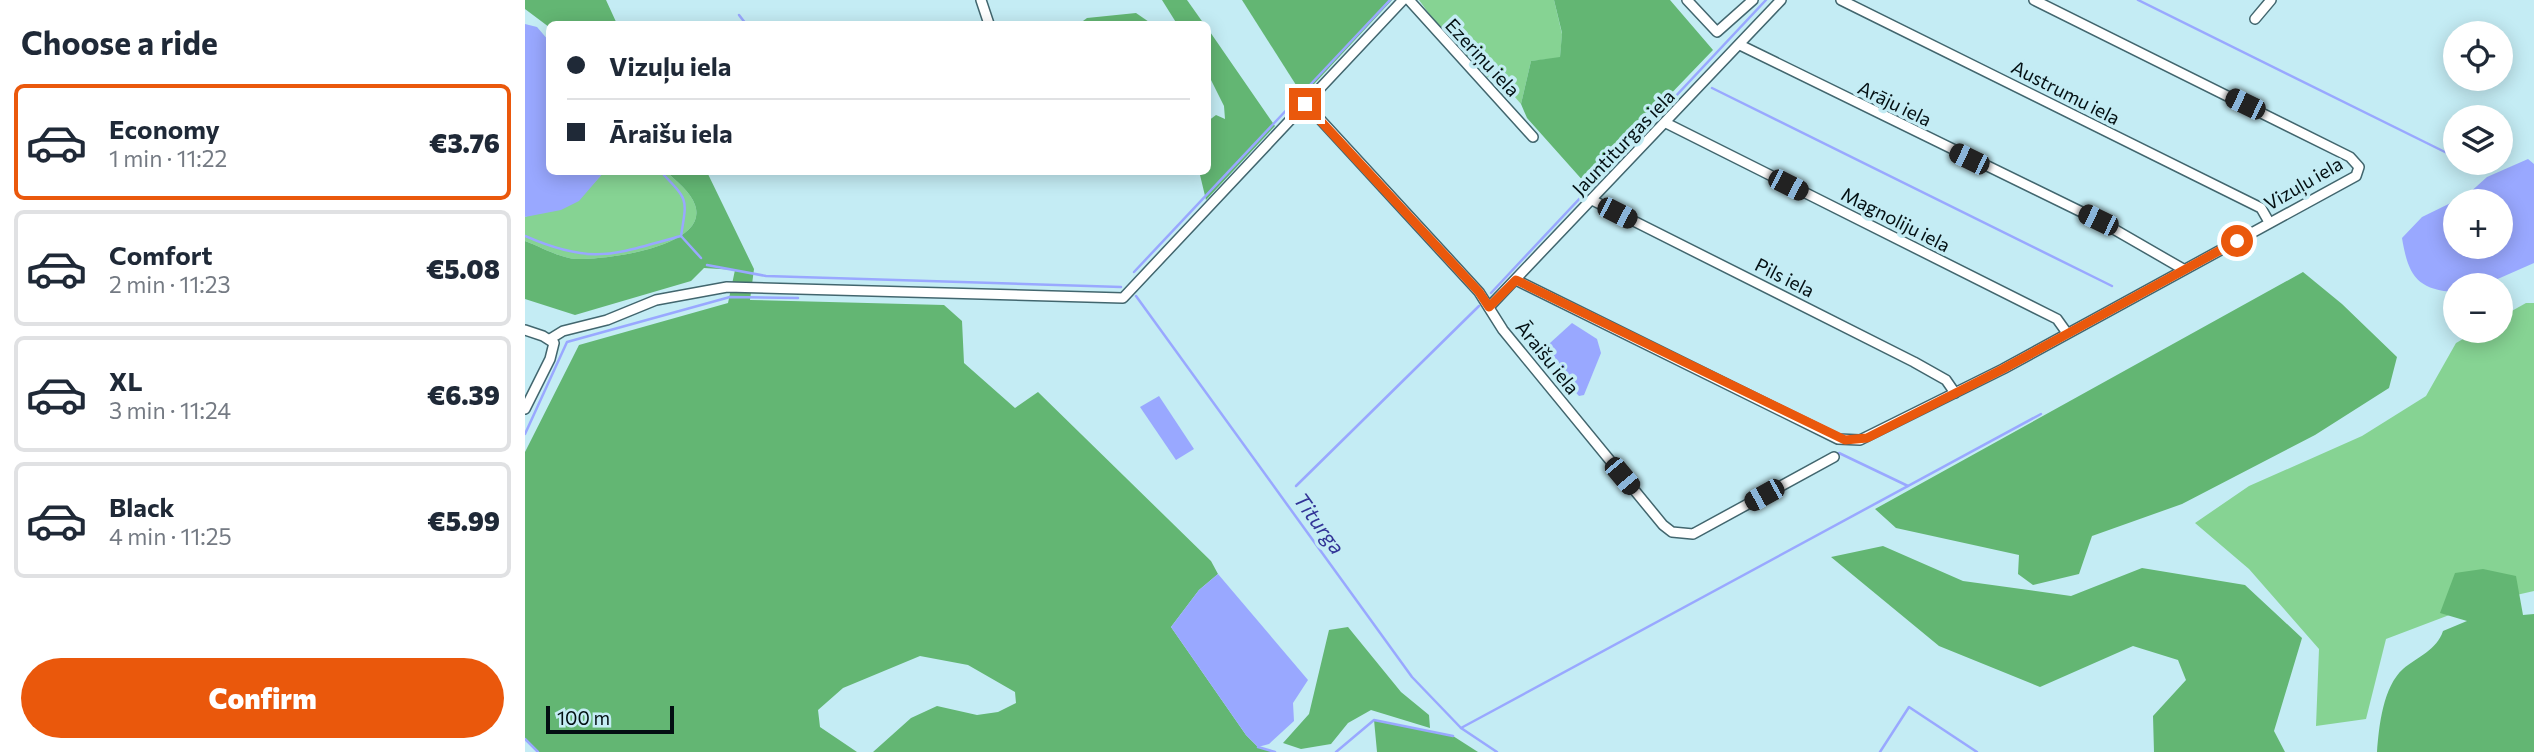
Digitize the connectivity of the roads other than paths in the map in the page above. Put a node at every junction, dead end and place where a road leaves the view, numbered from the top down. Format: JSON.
{"nodes":[{"id":1,"x":981,"y":0,"type":"edge"},
{"id":2,"x":1403,"y":0,"type":"edge"},
{"id":3,"x":1409,"y":0,"type":"edge"},
{"id":4,"x":1688,"y":0,"type":"edge"},
{"id":5,"x":1753,"y":0,"type":"edge"},
{"id":6,"x":1781,"y":0,"type":"edge"},
{"id":7,"x":1841,"y":0,"type":"edge"},
{"id":8,"x":2034,"y":0,"type":"edge"},
{"id":9,"x":2271,"y":0,"type":"edge"},
{"id":10,"x":2255,"y":19,"type":"dead end"},
{"id":11,"x":988,"y":21,"type":"edge"},
{"id":12,"x":1739,"y":45,"type":"junction"},
{"id":13,"x":1305,"y":104,"type":"junction"},
{"id":14,"x":1666,"y":124,"type":"junction"},
{"id":15,"x":1533,"y":137,"type":"dead end"},
{"id":16,"x":1593,"y":200,"type":"junction"},
{"id":17,"x":2269,"y":222,"type":"junction"},
{"id":18,"x":2183,"y":269,"type":"junction"},
{"id":19,"x":1516,"y":280,"type":"junction"},
{"id":20,"x":1489,"y":307,"type":"junction"},
{"id":21,"x":525,"y":330,"type":"edge"},
{"id":22,"x":2067,"y":333,"type":"junction"},
{"id":23,"x":552,"y":341,"type":"junction"},
{"id":24,"x":1955,"y":393,"type":"junction"},
{"id":25,"x":525,"y":409,"type":"edge"},
{"id":26,"x":1834,"y":457,"type":"dead end"}],
"edges":[{"from":1,"to":11,"type":"street"},
{"from":2,"to":13,"type":"street"},
{"from":3,"to":15,"type":"street","name":"Ezeriņu iela"},
{"from":4,"to":5,"type":"street"},
{"from":6,"to":12,"type":"street","name":"Jauntiturgas iela"},
{"from":7,"to":17,"type":"street","name":"Austrumu iela"},
{"from":8,"to":17,"type":"street","name":"Vizuļu iela"},
{"from":9,"to":10,"type":"street"},
{"from":12,"to":14,"type":"street","name":"Jauntiturgas iela"},
{"from":12,"to":18,"type":"street","name":"Arāju iela"},
{"from":13,"to":20,"type":"street","name":"Āraišu iela"},
{"from":13,"to":23,"type":"street"},
{"from":14,"to":16,"type":"street","name":"Jauntiturgas iela"},
{"from":14,"to":22,"type":"street","name":"Magnoliju iela"},
{"from":16,"to":19,"type":"street","name":"Jauntiturgas iela"},
{"from":16,"to":24,"type":"street","name":"Pils iela"},
{"from":17,"to":18,"type":"street","name":"Vizuļu iela"},
{"from":18,"to":22,"type":"street","name":"Vizuļu iela"},
{"from":19,"to":20,"type":"street","name":"Jauntiturgas iela"},
{"from":19,"to":24,"type":"street","name":"Vizuļu iela"},
{"from":20,"to":26,"type":"street","name":"Āraišu iela"},
{"from":21,"to":23,"type":"street"},
{"from":22,"to":24,"type":"street","name":"Vizuļu iela"},
{"from":23,"to":25,"type":"street"}]}
